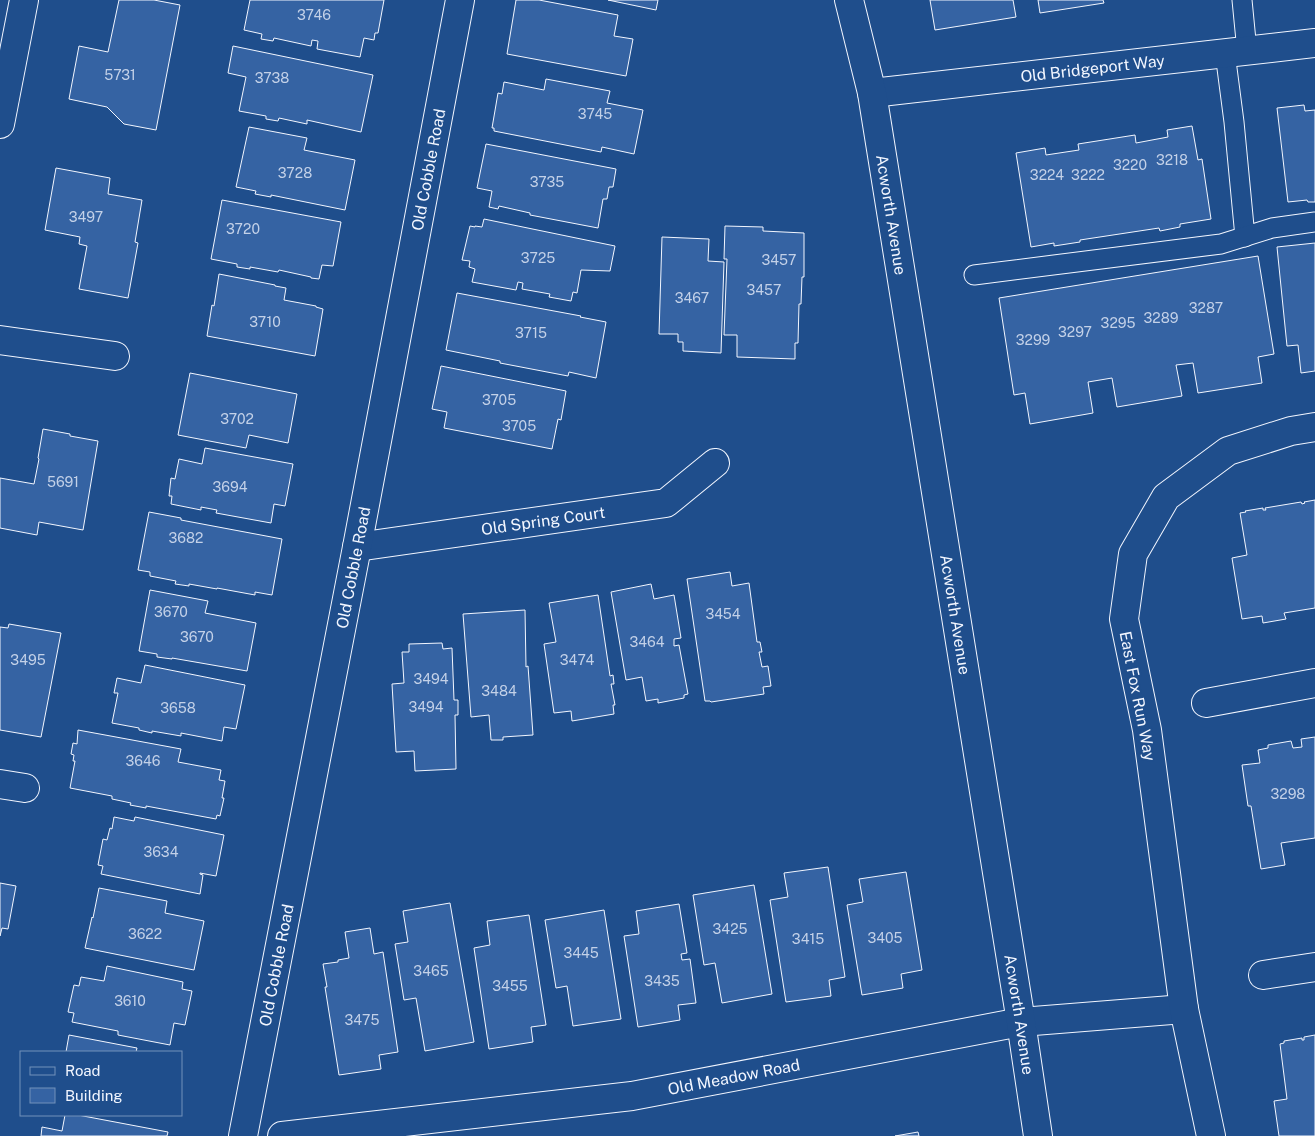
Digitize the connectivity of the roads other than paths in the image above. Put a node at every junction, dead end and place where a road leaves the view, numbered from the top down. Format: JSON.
{"nodes":[{"id":1,"x":24,"y":0,"type":"edge"},
{"id":2,"x":460,"y":0,"type":"edge"},
{"id":3,"x":849,"y":0,"type":"edge"},
{"id":4,"x":1242,"y":0,"type":"edge"},
{"id":5,"x":1315,"y":43,"type":"edge"},
{"id":6,"x":1236,"y":52,"type":"junction"},
{"id":7,"x":872,"y":93,"type":"junction"},
{"id":8,"x":0,"y":124,"type":"edge"},
{"id":9,"x":1315,"y":222,"type":"edge"},
{"id":10,"x":1245,"y":236,"type":"junction"},
{"id":11,"x":974,"y":275,"type":"dead end"},
{"id":12,"x":0,"y":340,"type":"edge"},
{"id":13,"x":115,"y":356,"type":"dead end"},
{"id":14,"x":1315,"y":427,"type":"edge"},
{"id":15,"x":715,"y":463,"type":"dead end"},
{"id":16,"x":357,"y":547,"type":"junction"},
{"id":17,"x":1315,"y":683,"type":"edge"},
{"id":18,"x":1206,"y":703,"type":"dead end"},
{"id":19,"x":1315,"y":967,"type":"edge"},
{"id":20,"x":1262,"y":975,"type":"dead end"},
{"id":21,"x":1184,"y":1009,"type":"junction"},
{"id":22,"x":1022,"y":1022,"type":"junction"},
{"id":23,"x":242,"y":1136,"type":"edge"},
{"id":24,"x":282,"y":1136,"type":"edge"},
{"id":25,"x":1038,"y":1136,"type":"edge"},
{"id":26,"x":1211,"y":1136,"type":"edge"}],
"edges":[{"from":1,"to":8,"type":"street"},
{"from":2,"to":16,"type":"street","name":"Old Cobble Road"},
{"from":3,"to":7,"type":"street","name":"Acworth Avenue"},
{"from":4,"to":6,"type":"lane"},
{"from":5,"to":6,"type":"street","name":"Old Bridgeport Way"},
{"from":6,"to":7,"type":"street","name":"Old Bridgeport Way"},
{"from":6,"to":10,"type":"lane"},
{"from":7,"to":22,"type":"street","name":"Acworth Avenue"},
{"from":9,"to":10,"type":"lane"},
{"from":10,"to":11,"type":"lane"},
{"from":12,"to":13,"type":"street"},
{"from":14,"to":21,"type":"street","name":"East Fox Run Way"},
{"from":15,"to":16,"type":"street","name":"Old Spring Court"},
{"from":16,"to":23,"type":"street","name":"Old Cobble Road"},
{"from":17,"to":18,"type":"street"},
{"from":19,"to":20,"type":"street"},
{"from":21,"to":22,"type":"street","name":"Old Meadow Road"},
{"from":21,"to":26,"type":"street","name":"East Fox Run Way"},
{"from":22,"to":24,"type":"street","name":"Old Meadow Road"},
{"from":22,"to":25,"type":"street","name":"Acworth Avenue"}]}
